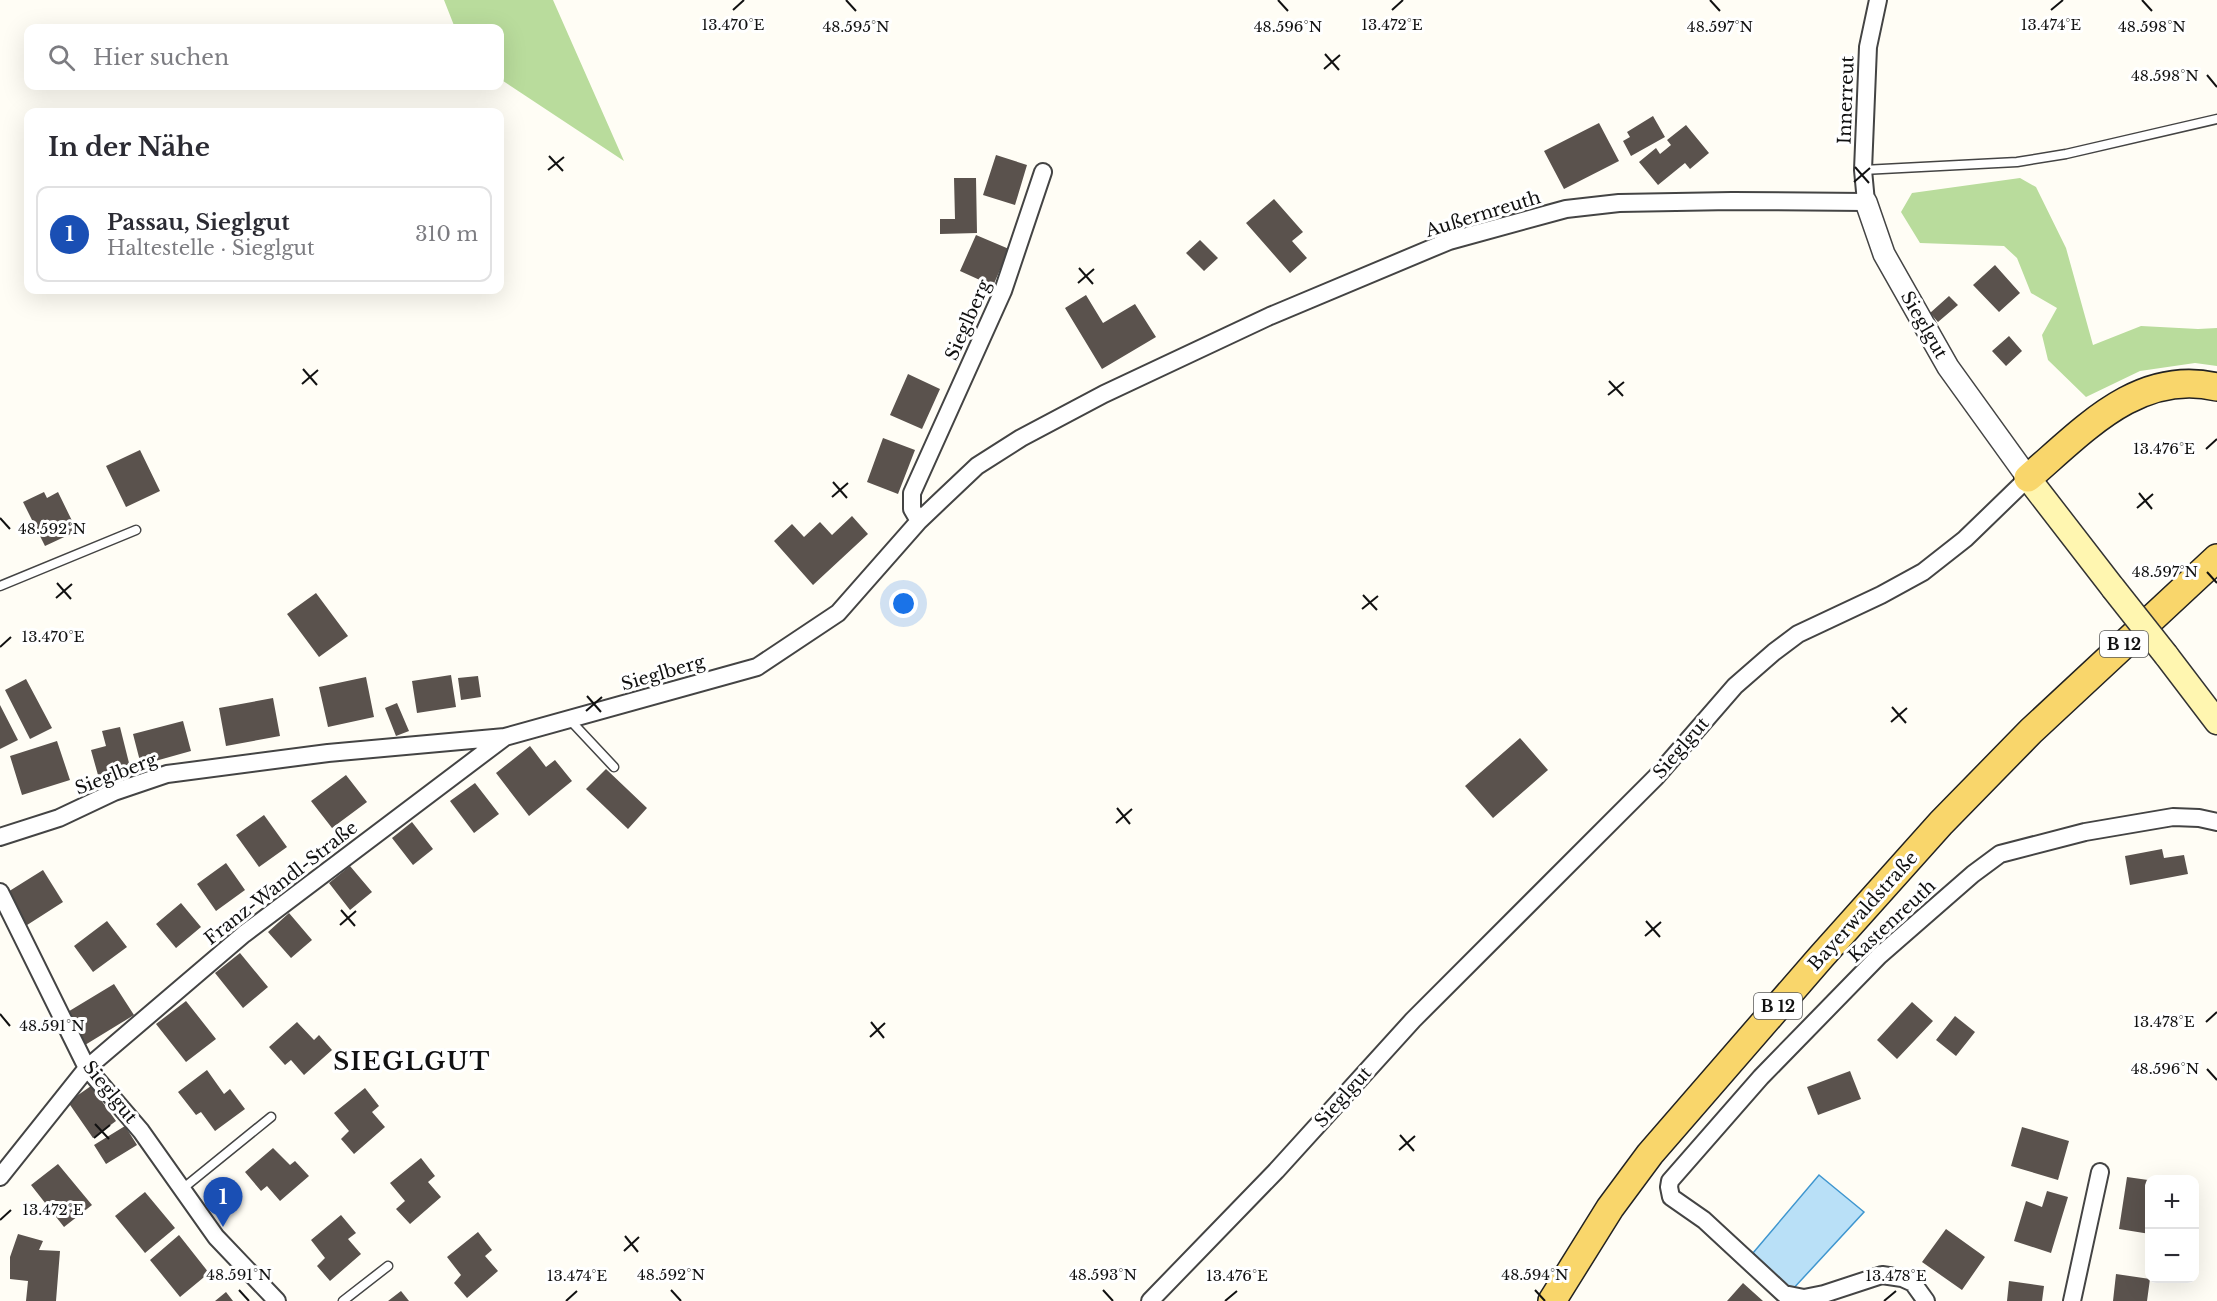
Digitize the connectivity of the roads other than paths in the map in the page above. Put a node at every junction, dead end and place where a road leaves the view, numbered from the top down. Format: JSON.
{"nodes":[{"id":1,"x":1878,"y":0,"type":"edge"},
{"id":2,"x":2217,"y":119,"type":"edge"},
{"id":3,"x":1863,"y":170,"type":"junction"},
{"id":4,"x":1043,"y":172,"type":"dead end"},
{"id":5,"x":1866,"y":202,"type":"junction"},
{"id":6,"x":2217,"y":387,"type":"edge"},
{"id":7,"x":2028,"y":478,"type":"junction"},
{"id":8,"x":919,"y":521,"type":"junction"},
{"id":9,"x":136,"y":530,"type":"dead end"},
{"id":10,"x":2217,"y":558,"type":"edge"},
{"id":11,"x":0,"y":586,"type":"edge"},
{"id":12,"x":569,"y":719,"type":"junction"},
{"id":13,"x":2217,"y":722,"type":"edge"},
{"id":14,"x":505,"y":737,"type":"junction"},
{"id":15,"x":614,"y":766,"type":"dead end"},
{"id":16,"x":2217,"y":822,"type":"edge"},
{"id":17,"x":0,"y":837,"type":"edge"},
{"id":18,"x":0,"y":892,"type":"edge"},
{"id":19,"x":87,"y":1068,"type":"junction"},
{"id":20,"x":271,"y":1117,"type":"dead end"},
{"id":21,"x":2100,"y":1172,"type":"dead end"},
{"id":22,"x":0,"y":1177,"type":"edge"},
{"id":23,"x":181,"y":1190,"type":"junction"},
{"id":24,"x":388,"y":1266,"type":"dead end"},
{"id":25,"x":277,"y":1301,"type":"edge"},
{"id":26,"x":343,"y":1301,"type":"edge"},
{"id":27,"x":1150,"y":1301,"type":"edge"},
{"id":28,"x":1552,"y":1301,"type":"edge"},
{"id":29,"x":1926,"y":1301,"type":"edge"},
{"id":30,"x":2072,"y":1301,"type":"edge"}],
"edges":[{"from":1,"to":3,"type":"street","name":"Innerreut"},
{"from":2,"to":3,"type":"lane"},
{"from":3,"to":5,"type":"street","name":"Innerreut"},
{"from":4,"to":8,"type":"street","name":"Sieglberg"},
{"from":5,"to":7,"type":"street","name":"Sieglgut"},
{"from":5,"to":8,"type":"street","name":"Außernreuth"},
{"from":6,"to":7,"type":"main road"},
{"from":7,"to":13,"type":"main road","bridge":true},
{"from":7,"to":27,"type":"street","name":"Sieglgut"},
{"from":8,"to":12,"type":"street","name":"Sieglberg"},
{"from":9,"to":11,"type":"lane"},
{"from":10,"to":28,"type":"main road","name":"Bayerwaldstraße","number":"B 12"},
{"from":12,"to":14,"type":"street","name":"Sieglberg"},
{"from":12,"to":15,"type":"lane"},
{"from":14,"to":17,"type":"street","name":"Sieglberg"},
{"from":14,"to":19,"type":"street","name":"Franz-Wandl-Straße"},
{"from":16,"to":29,"type":"street","name":"Kastenreuth"},
{"from":18,"to":19,"type":"street","name":"Sieglgut"},
{"from":19,"to":22,"type":"street","name":"Franz-Wandl-Straße"},
{"from":19,"to":23,"type":"street","name":"Sieglgut"},
{"from":20,"to":23,"type":"lane"},
{"from":21,"to":30,"type":"street"},
{"from":23,"to":25,"type":"street","name":"Sieglgut"},
{"from":24,"to":26,"type":"lane"}]}
